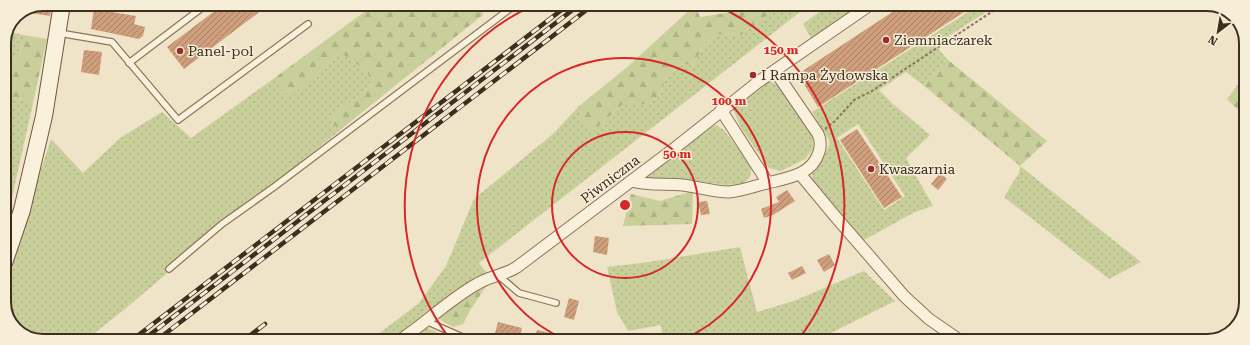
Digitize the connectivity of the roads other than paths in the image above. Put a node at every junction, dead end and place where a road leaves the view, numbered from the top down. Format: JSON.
{"nodes":[{"id":1,"x":61,"y":11,"type":"edge"},
{"id":2,"x":198,"y":11,"type":"edge"},
{"id":3,"x":506,"y":11,"type":"edge"},
{"id":4,"x":861,"y":11,"type":"edge"},
{"id":5,"x":308,"y":24,"type":"dead end"},
{"id":6,"x":57,"y":32,"type":"junction"},
{"id":7,"x":129,"y":63,"type":"junction"},
{"id":8,"x":774,"y":70,"type":"junction"},
{"id":9,"x":722,"y":110,"type":"junction"},
{"id":10,"x":800,"y":174,"type":"junction"},
{"id":11,"x":632,"y":181,"type":"junction"},
{"id":12,"x":768,"y":183,"type":"junction"},
{"id":13,"x":11,"y":242,"type":"edge"},
{"id":14,"x":169,"y":269,"type":"dead end"},
{"id":15,"x":498,"y":275,"type":"junction"},
{"id":16,"x":556,"y":302,"type":"dead end"},
{"id":17,"x":426,"y":321,"type":"junction"},
{"id":18,"x":411,"y":334,"type":"edge"},
{"id":19,"x":455,"y":334,"type":"edge"},
{"id":20,"x":951,"y":334,"type":"edge"}],
"edges":[{"from":1,"to":6,"type":"street"},
{"from":2,"to":7,"type":"lane"},
{"from":3,"to":14,"type":"lane"},
{"from":4,"to":8,"type":"street","name":"Piwniczna"},
{"from":5,"to":7,"type":"lane"},
{"from":6,"to":7,"type":"lane"},
{"from":6,"to":13,"type":"street"},
{"from":8,"to":9,"type":"street","name":"Piwniczna"},
{"from":8,"to":10,"type":"street"},
{"from":9,"to":11,"type":"street","name":"Piwniczna"},
{"from":9,"to":12,"type":"street"},
{"from":10,"to":12,"type":"street"},
{"from":10,"to":20,"type":"street"},
{"from":11,"to":12,"type":"street"},
{"from":11,"to":15,"type":"street","name":"Piwniczna"},
{"from":15,"to":16,"type":"lane"},
{"from":15,"to":17,"type":"street","name":"Piwniczna"},
{"from":17,"to":18,"type":"street","name":"Piwniczna"},
{"from":17,"to":19,"type":"lane"}]}
